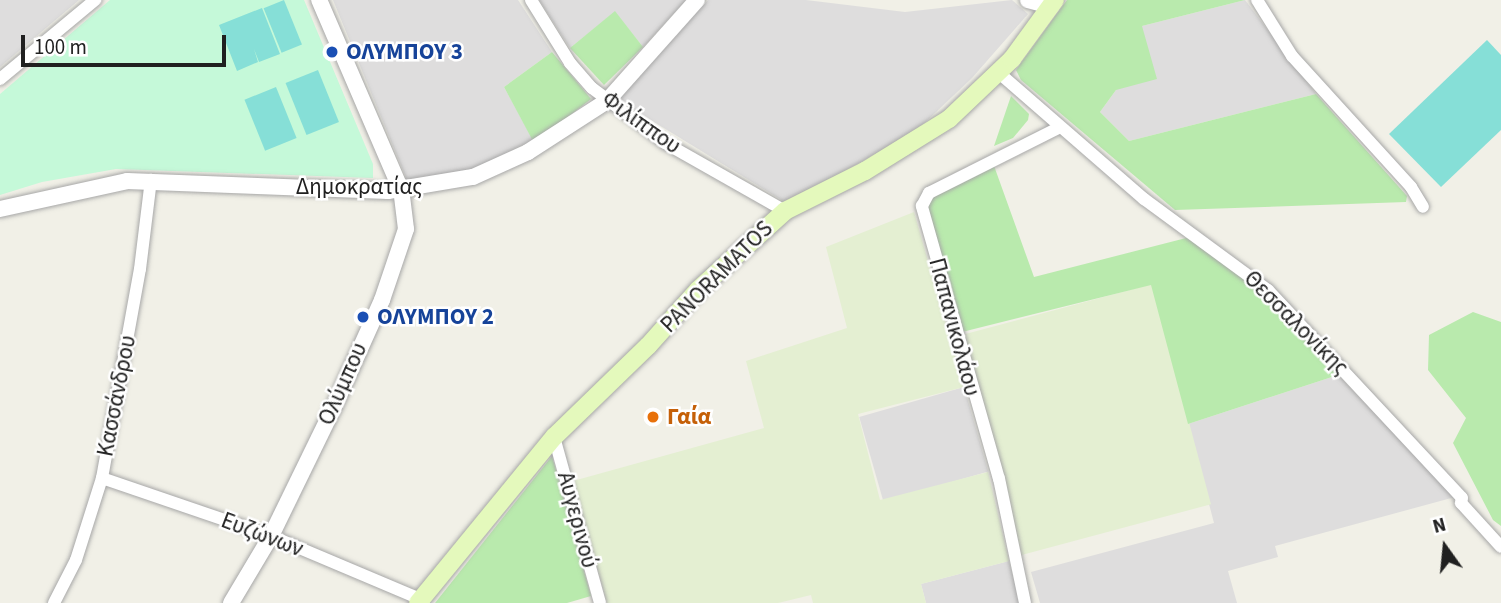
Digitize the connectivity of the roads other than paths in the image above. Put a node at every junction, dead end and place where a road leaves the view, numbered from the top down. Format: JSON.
{"nodes":[{"id":1,"x":94,"y":0,"type":"edge"},
{"id":2,"x":319,"y":0,"type":"edge"},
{"id":3,"x":531,"y":0,"type":"edge"},
{"id":4,"x":698,"y":0,"type":"edge"},
{"id":5,"x":1028,"y":0,"type":"edge"},
{"id":6,"x":1257,"y":0,"type":"edge"},
{"id":7,"x":1053,"y":3,"type":"edge"},
{"id":8,"x":999,"y":73,"type":"junction"},
{"id":9,"x":0,"y":79,"type":"edge"},
{"id":10,"x":607,"y":101,"type":"junction"},
{"id":11,"x":1058,"y":128,"type":"junction"},
{"id":12,"x":151,"y":180,"type":"junction"},
{"id":13,"x":401,"y":190,"type":"junction"},
{"id":14,"x":1423,"y":207,"type":"dead end"},
{"id":15,"x":0,"y":209,"type":"edge"},
{"id":16,"x":785,"y":211,"type":"junction"},
{"id":17,"x":554,"y":437,"type":"junction"},
{"id":18,"x":102,"y":478,"type":"junction"},
{"id":19,"x":271,"y":536,"type":"junction"},
{"id":20,"x":1501,"y":547,"type":"edge"},
{"id":21,"x":419,"y":601,"type":"edge"},
{"id":22,"x":597,"y":602,"type":"edge"},
{"id":23,"x":54,"y":603,"type":"edge"},
{"id":24,"x":231,"y":603,"type":"edge"},
{"id":25,"x":1025,"y":603,"type":"edge"}],
"edges":[{"from":1,"to":9,"type":"street"},
{"from":2,"to":13,"type":"street","name":"Ολύμπου"},
{"from":3,"to":10,"type":"street","name":"Φιλίππου"},
{"from":4,"to":10,"type":"street","name":"Δημοκρατίας"},
{"from":5,"to":7,"type":"street"},
{"from":6,"to":14,"type":"street"},
{"from":7,"to":8,"type":"main road","name":"PANORAMATOS"},
{"from":8,"to":11,"type":"street","name":"Θεσσαλονίκης"},
{"from":8,"to":16,"type":"main road","name":"PANORAMATOS"},
{"from":10,"to":13,"type":"street","name":"Δημοκρατίας"},
{"from":10,"to":16,"type":"street","name":"Φιλίππου"},
{"from":11,"to":20,"type":"street","name":"Θεσσαλονίκης"},
{"from":11,"to":25,"type":"street","name":"Παπανικολάου"},
{"from":12,"to":13,"type":"street","name":"Δημοκρατίας"},
{"from":12,"to":15,"type":"street","name":"Δημοκρατίας"},
{"from":12,"to":18,"type":"street","name":"Κασσάνδρου"},
{"from":13,"to":19,"type":"street","name":"Ολύμπου"},
{"from":16,"to":17,"type":"main road","name":"PANORAMATOS"},
{"from":17,"to":21,"type":"main road","name":"PANORAMATOS"},
{"from":17,"to":22,"type":"street","name":"Αυγερινού"},
{"from":18,"to":19,"type":"street","name":"Ευζώνων"},
{"from":18,"to":23,"type":"street","name":"Κασσάνδρου"},
{"from":19,"to":21,"type":"street","name":"Ευζώνων"},
{"from":19,"to":24,"type":"street","name":"Ολύμπου"}]}
